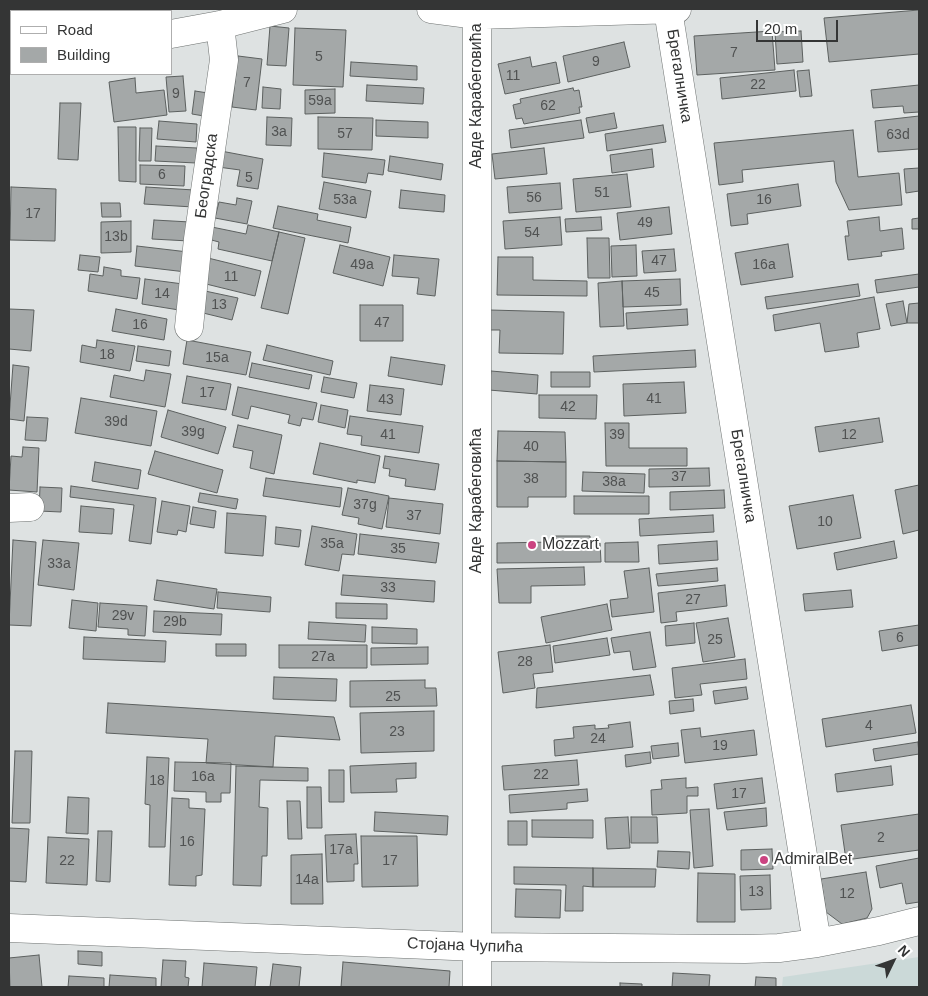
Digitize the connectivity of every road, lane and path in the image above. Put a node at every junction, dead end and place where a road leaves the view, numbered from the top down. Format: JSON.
{"nodes":[{"id":1,"x":283,"y":9,"type":"edge"},
{"id":2,"x":431,"y":9,"type":"edge"},
{"id":3,"x":673,"y":9,"type":"edge"},
{"id":4,"x":477,"y":12,"type":"edge"},
{"id":5,"x":220,"y":25,"type":"junction"},
{"id":6,"x":172,"y":34,"type":"edge"},
{"id":7,"x":190,"y":327,"type":"dead end"},
{"id":8,"x":919,"y":921,"type":"edge"},
{"id":9,"x":9,"y":928,"type":"edge"},
{"id":10,"x":817,"y":943,"type":"junction"},
{"id":11,"x":478,"y":947,"type":"junction"},
{"id":12,"x":477,"y":987,"type":"edge"}],
"edges":[{"from":1,"to":5,"type":"street"},
{"from":2,"to":4,"type":"street"},
{"from":3,"to":4,"type":"street"},
{"from":3,"to":10,"type":"street","name":"Брегалничка"},
{"from":4,"to":11,"type":"street","name":"Авде Карабеговића"},
{"from":5,"to":6,"type":"street"},
{"from":5,"to":7,"type":"street","name":"Београдска"},
{"from":8,"to":10,"type":"street","name":"Стојана Чупића"},
{"from":9,"to":11,"type":"street","name":"Стојана Чупића"},
{"from":10,"to":11,"type":"street","name":"Стојана Чупића"},
{"from":11,"to":12,"type":"street","name":"Авде Карабеговића"}]}
